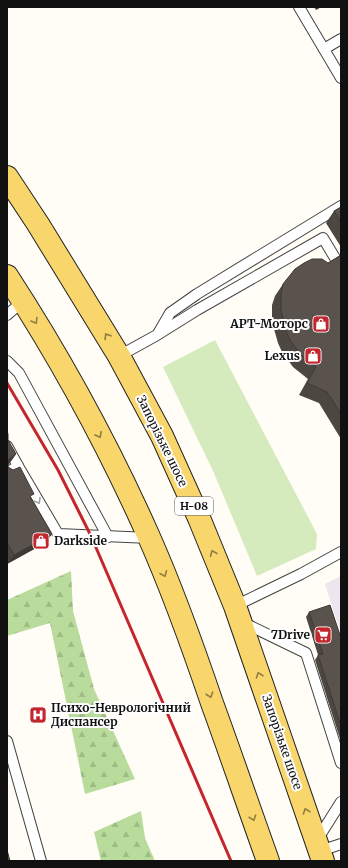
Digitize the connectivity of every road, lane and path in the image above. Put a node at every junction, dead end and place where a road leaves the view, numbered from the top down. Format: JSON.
{"nodes":[{"id":1,"x":298,"y":7,"type":"edge"},
{"id":2,"x":341,"y":39,"type":"edge"},
{"id":3,"x":324,"y":50,"type":"junction"},
{"id":4,"x":341,"y":78,"type":"edge"},
{"id":5,"x":7,"y":177,"type":"edge"},
{"id":6,"x":341,"y":206,"type":"edge"},
{"id":7,"x":341,"y":268,"type":"edge"},
{"id":8,"x":7,"y":276,"type":"edge"},
{"id":9,"x":15,"y":308,"type":"edge"},
{"id":10,"x":158,"y":335,"type":"junction"},
{"id":11,"x":119,"y":356,"type":"junction"},
{"id":12,"x":7,"y":361,"type":"edge"},
{"id":13,"x":7,"y":446,"type":"edge"},
{"id":14,"x":18,"y":466,"type":"junction"},
{"id":15,"x":7,"y":473,"type":"edge"},
{"id":16,"x":108,"y":537,"type":"junction"},
{"id":17,"x":150,"y":538,"type":"junction"},
{"id":18,"x":341,"y":552,"type":"edge"},
{"id":19,"x":237,"y":613,"type":"junction"},
{"id":20,"x":7,"y":741,"type":"edge"},
{"id":21,"x":341,"y":762,"type":"edge"},
{"id":22,"x":341,"y":802,"type":"edge"},
{"id":23,"x":341,"y":844,"type":"edge"},
{"id":24,"x":320,"y":851,"type":"edge"},
{"id":25,"x":41,"y":861,"type":"edge"},
{"id":26,"x":268,"y":861,"type":"edge"}],
"edges":[{"from":1,"to":3,"type":"lane"},
{"from":2,"to":3,"type":"lane"},
{"from":3,"to":4,"type":"lane"},
{"from":11,"to":5,"type":"main road","name":"Запорізьке шосе","number":"Н-08","one_way":true},
{"from":6,"to":10,"type":"lane"},
{"from":7,"to":10,"type":"lane"},
{"from":8,"to":9,"type":"main road"},
{"from":9,"to":17,"type":"main road","one_way":true},
{"from":10,"to":11,"type":"lane"},
{"from":19,"to":11,"type":"main road","name":"Запорізьке шосе","number":"Н-08","one_way":true},
{"from":12,"to":16,"type":"lane"},
{"from":13,"to":14,"type":"lane"},
{"from":14,"to":15,"type":"lane"},
{"from":14,"to":16,"type":"lane","one_way":true},
{"from":16,"to":17,"type":"lane"},
{"from":17,"to":26,"type":"main road","one_way":true},
{"from":18,"to":19,"type":"lane"},
{"from":19,"to":21,"type":"lane"},
{"from":24,"to":19,"type":"main road","name":"Запорізьке шосе","number":"Н-08","one_way":true},
{"from":20,"to":25,"type":"lane"},
{"from":22,"to":24,"type":"lane"},
{"from":23,"to":24,"type":"lane"}]}
